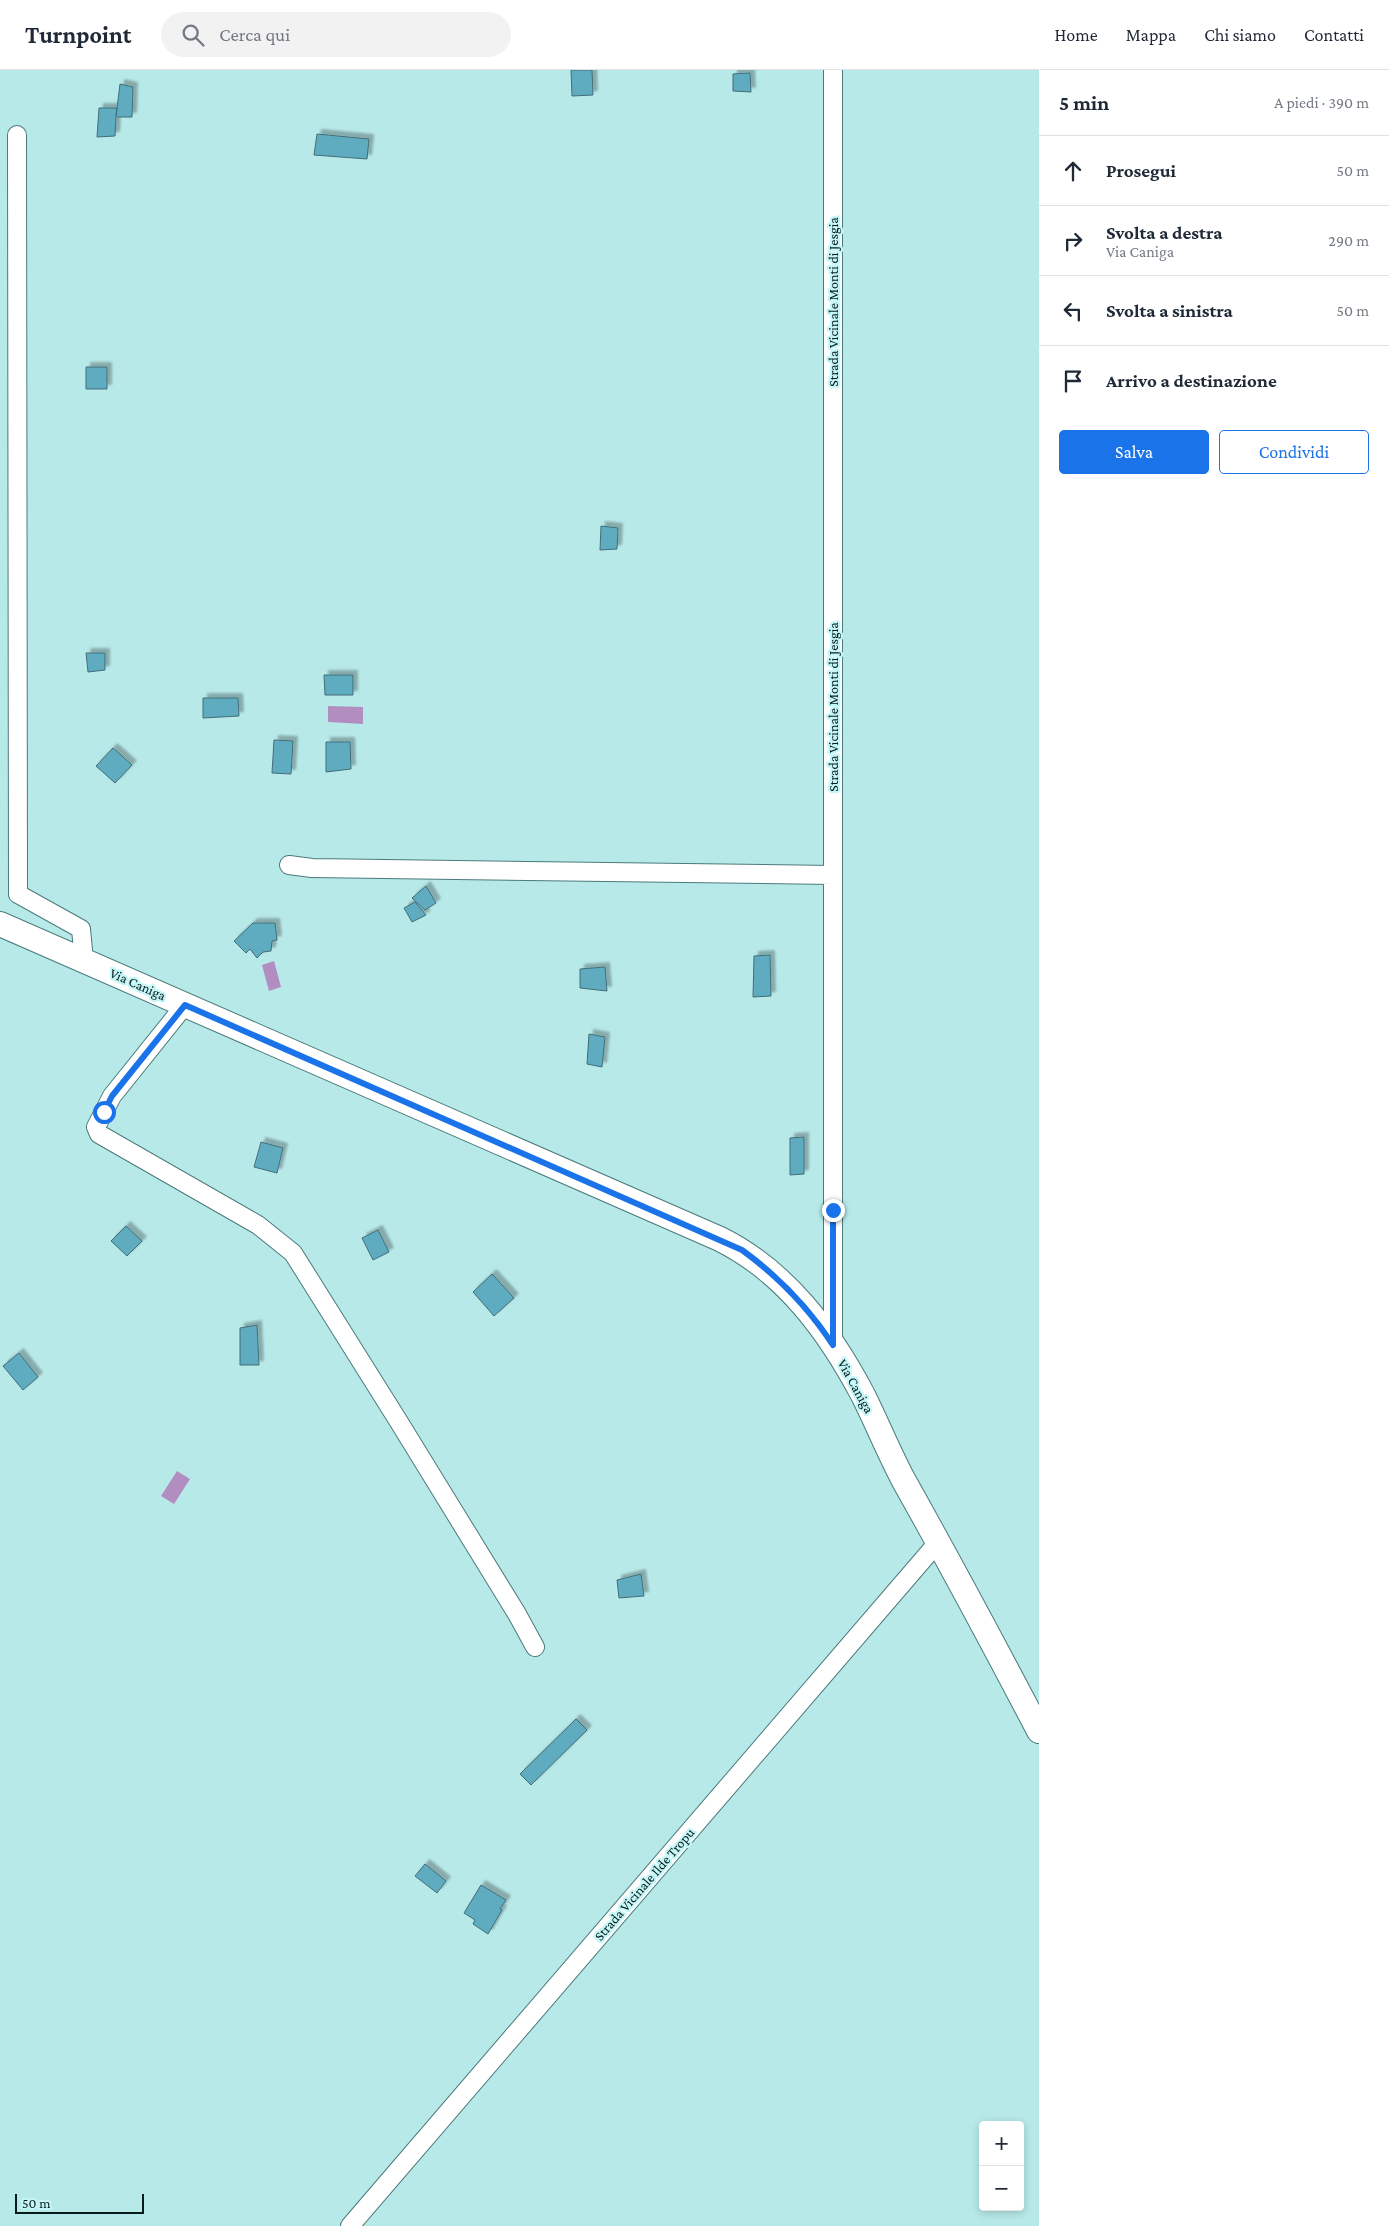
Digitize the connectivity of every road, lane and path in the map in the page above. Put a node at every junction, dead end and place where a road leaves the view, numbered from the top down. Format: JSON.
{"nodes":[{"id":1,"x":833,"y":70,"type":"edge"},
{"id":2,"x":17,"y":135,"type":"dead end"},
{"id":3,"x":289,"y":865,"type":"dead end"},
{"id":4,"x":833,"y":875,"type":"junction"},
{"id":5,"x":0,"y":924,"type":"edge"},
{"id":6,"x":84,"y":961,"type":"junction"},
{"id":7,"x":185,"y":1005,"type":"junction"},
{"id":8,"x":833,"y":1345,"type":"junction"},
{"id":9,"x":939,"y":1541,"type":"junction"},
{"id":10,"x":535,"y":1648,"type":"dead end"},
{"id":11,"x":1039,"y":1731,"type":"edge"},
{"id":12,"x":350,"y":2226,"type":"edge"}],
"edges":[{"from":1,"to":4,"type":"street","name":"Strada Vicinale Monti di Jesgia"},
{"from":2,"to":6,"type":"street"},
{"from":3,"to":4,"type":"street"},
{"from":4,"to":8,"type":"street","name":"Strada Vicinale Monti di Jesgia"},
{"from":5,"to":6,"type":"street","name":"Via Caniga"},
{"from":6,"to":7,"type":"street","name":"Via Caniga"},
{"from":7,"to":8,"type":"street","name":"Via Caniga"},
{"from":7,"to":10,"type":"street"},
{"from":8,"to":9,"type":"street","name":"Via Caniga"},
{"from":9,"to":11,"type":"street","name":"Via Caniga"},
{"from":9,"to":12,"type":"street","name":"Strada Vicinale Ilde Tropu"}]}
